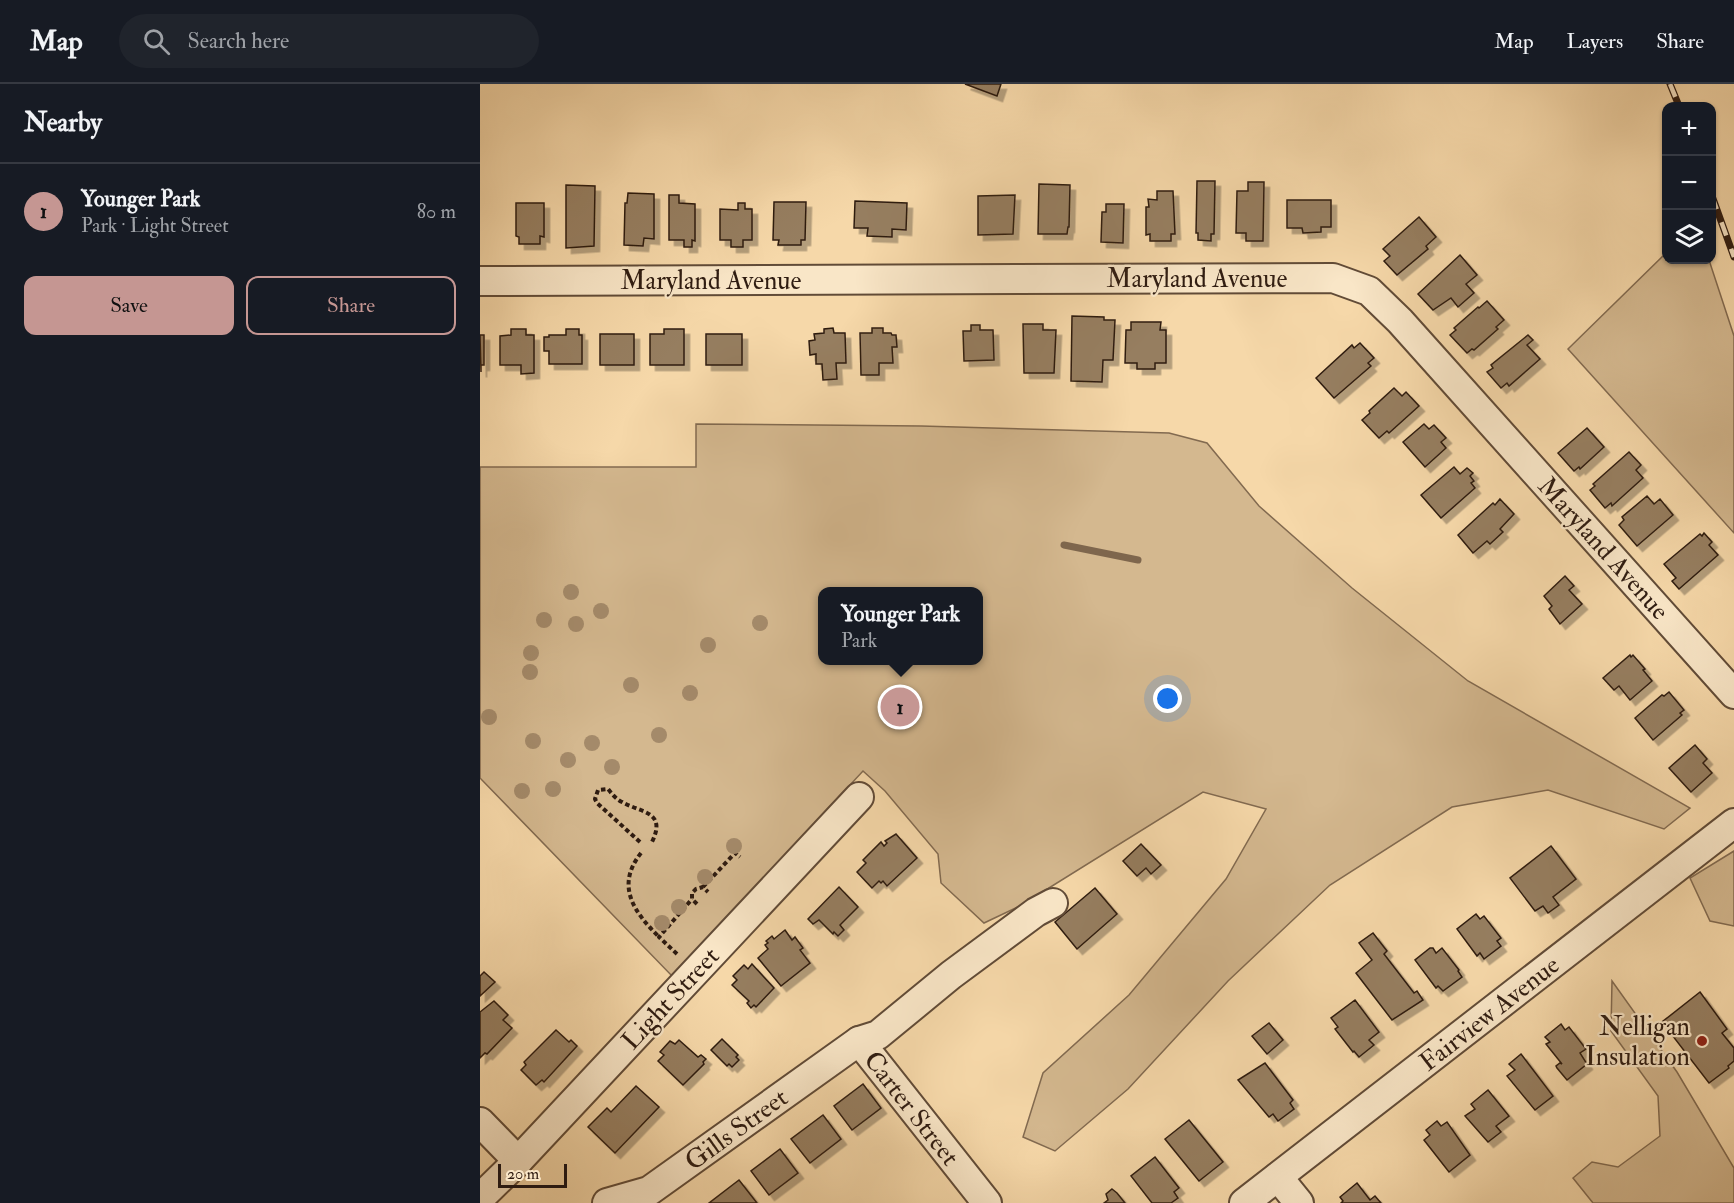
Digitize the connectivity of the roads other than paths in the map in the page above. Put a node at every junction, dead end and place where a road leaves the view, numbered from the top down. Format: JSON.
{"nodes":[{"id":1,"x":480,"y":281,"type":"edge"},
{"id":2,"x":1734,"y":694,"type":"edge"},
{"id":3,"x":858,"y":797,"type":"dead end"},
{"id":4,"x":1734,"y":823,"type":"edge"},
{"id":5,"x":1053,"y":903,"type":"dead end"},
{"id":6,"x":859,"y":1041,"type":"junction"},
{"id":7,"x":480,"y":1122,"type":"edge"},
{"id":8,"x":518,"y":1161,"type":"junction"},
{"id":9,"x":1278,"y":1177,"type":"junction"},
{"id":10,"x":480,"y":1198,"type":"edge"},
{"id":11,"x":607,"y":1203,"type":"edge"},
{"id":12,"x":987,"y":1203,"type":"edge"},
{"id":13,"x":1244,"y":1203,"type":"edge"},
{"id":14,"x":1299,"y":1203,"type":"edge"}],
"edges":[{"from":1,"to":2,"type":"street","name":"Maryland Avenue"},
{"from":3,"to":8,"type":"street","name":"Light Street"},
{"from":4,"to":9,"type":"street","name":"Fairview Avenue"},
{"from":5,"to":6,"type":"street","name":"Gills Street"},
{"from":6,"to":11,"type":"street","name":"Gills Street"},
{"from":6,"to":12,"type":"street","name":"Carter Street"},
{"from":7,"to":8,"type":"street"},
{"from":8,"to":10,"type":"street","name":"Light Street"},
{"from":9,"to":13,"type":"street","name":"Fairview Avenue"},
{"from":9,"to":14,"type":"street"}]}
